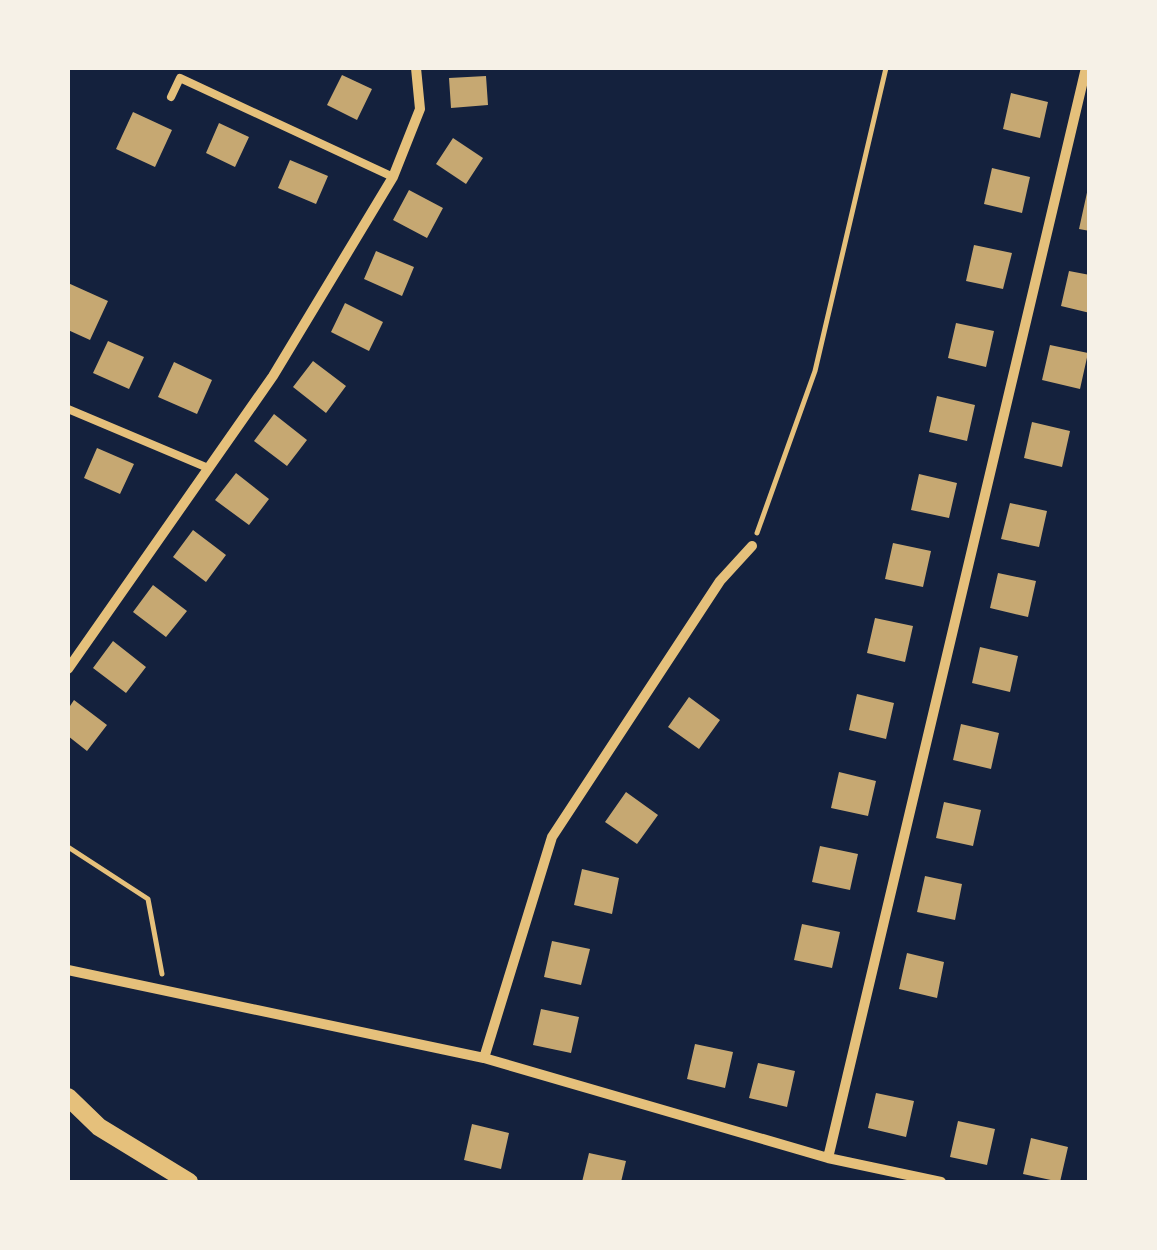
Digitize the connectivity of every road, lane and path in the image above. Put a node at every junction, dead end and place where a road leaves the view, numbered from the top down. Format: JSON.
{"nodes":[{"id":1,"x":416,"y":68,"type":"edge"},
{"id":2,"x":886,"y":68,"type":"edge"},
{"id":3,"x":1086,"y":68,"type":"edge"},
{"id":4,"x":171,"y":98,"type":"dead end"},
{"id":5,"x":393,"y":177,"type":"junction"},
{"id":6,"x":68,"y":409,"type":"edge"},
{"id":7,"x":208,"y":468,"type":"junction"},
{"id":8,"x":752,"y":546,"type":"joint"},
{"id":9,"x":68,"y":669,"type":"edge"},
{"id":10,"x":68,"y":847,"type":"edge"},
{"id":11,"x":68,"y":970,"type":"edge"},
{"id":12,"x":166,"y":991,"type":"junction"},
{"id":13,"x":484,"y":1058,"type":"junction"},
{"id":14,"x":68,"y":1097,"type":"edge"},
{"id":15,"x":828,"y":1158,"type":"junction"},
{"id":16,"x":189,"y":1182,"type":"edge"},
{"id":17,"x":941,"y":1182,"type":"edge"}],
"edges":[{"from":1,"to":5,"type":"street"},
{"from":2,"to":8,"type":"path"},
{"from":3,"to":15,"type":"street"},
{"from":4,"to":5,"type":"lane"},
{"from":5,"to":7,"type":"street"},
{"from":6,"to":7,"type":"lane"},
{"from":7,"to":9,"type":"street"},
{"from":8,"to":13,"type":"street"},
{"from":10,"to":12,"type":"path"},
{"from":11,"to":12,"type":"street"},
{"from":12,"to":13,"type":"street"},
{"from":13,"to":15,"type":"street"},
{"from":14,"to":16,"type":"street"},
{"from":15,"to":17,"type":"street"}]}
